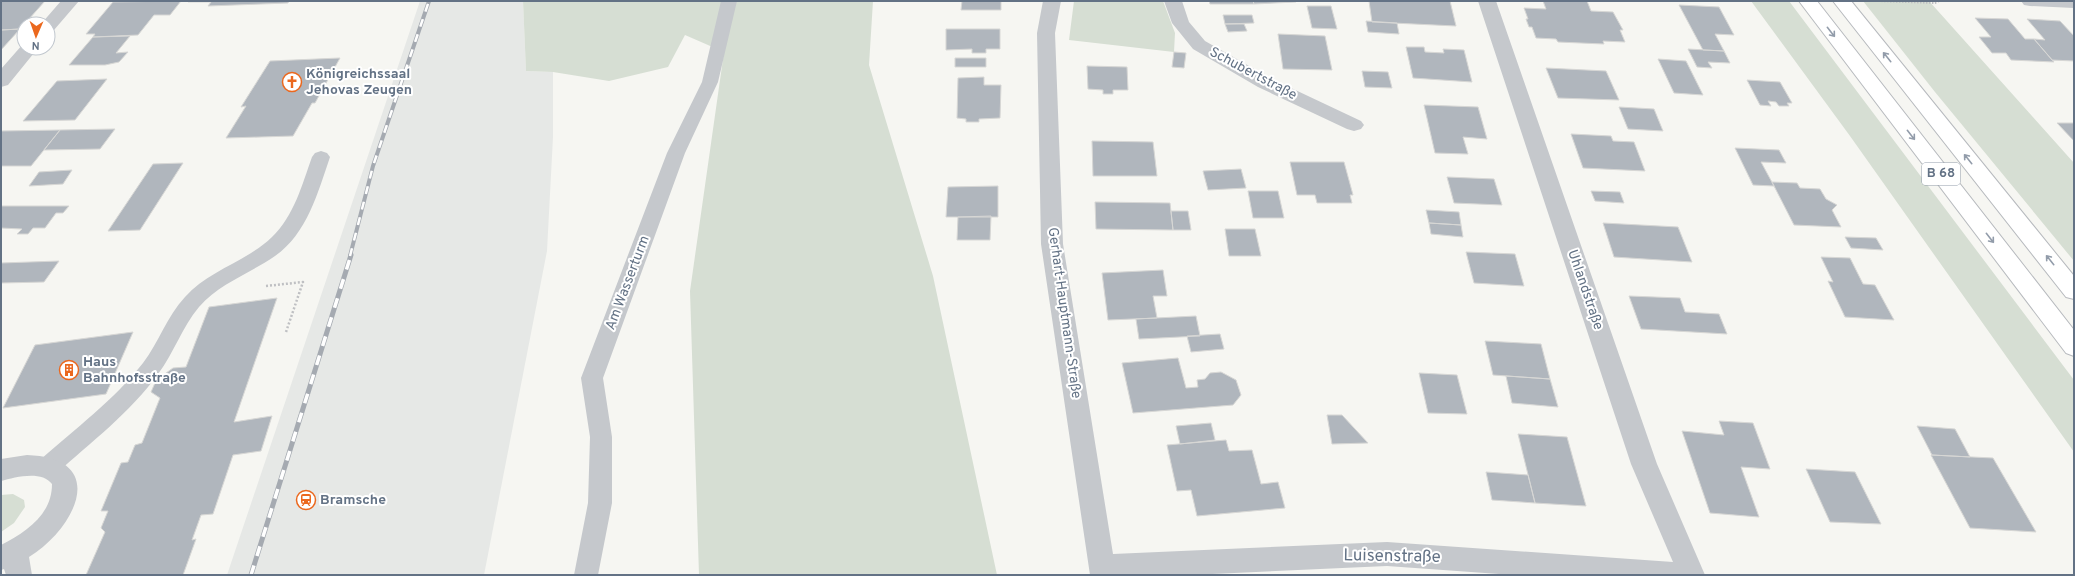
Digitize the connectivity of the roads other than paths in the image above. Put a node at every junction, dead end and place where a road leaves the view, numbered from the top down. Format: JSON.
{"nodes":[{"id":1,"x":70,"y":1,"type":"edge"},
{"id":2,"x":729,"y":1,"type":"edge"},
{"id":3,"x":1052,"y":1,"type":"edge"},
{"id":4,"x":1173,"y":1,"type":"edge"},
{"id":5,"x":1487,"y":1,"type":"edge"},
{"id":6,"x":1808,"y":1,"type":"edge"},
{"id":7,"x":1842,"y":1,"type":"edge"},
{"id":8,"x":2030,"y":1,"type":"edge"},
{"id":9,"x":2074,"y":3,"type":"edge"},
{"id":10,"x":56,"y":17,"type":"edge"},
{"id":11,"x":22,"y":56,"type":"edge"},
{"id":12,"x":1,"y":80,"type":"edge"},
{"id":13,"x":1354,"y":124,"type":"dead end"},
{"id":14,"x":321,"y":157,"type":"dead end"},
{"id":15,"x":2074,"y":291,"type":"edge"},
{"id":16,"x":2074,"y":347,"type":"edge"},
{"id":17,"x":48,"y":467,"type":"junction"},
{"id":18,"x":1,"y":470,"type":"edge"},
{"id":19,"x":12,"y":562,"type":"edge"},
{"id":20,"x":1102,"y":571,"type":"edge"},
{"id":21,"x":586,"y":575,"type":"edge"},
{"id":22,"x":1683,"y":575,"type":"edge"},
{"id":23,"x":1692,"y":575,"type":"edge"}],
"edges":[{"from":1,"to":10,"type":"street"},
{"from":2,"to":21,"type":"lane","name":"Am Wasserturm"},
{"from":3,"to":20,"type":"street","name":"Gerhart-Hauptmann-Straße"},
{"from":4,"to":13,"type":"street","name":"Schubertstraße"},
{"from":5,"to":23,"type":"street","name":"Uhlandstraße"},
{"from":6,"to":16,"type":"highway","number":"B 68","one_way":true},
{"from":15,"to":7,"type":"highway","number":"B 68","one_way":true},
{"from":8,"to":9,"type":"street"},
{"from":11,"to":12,"type":"street"},
{"from":14,"to":17,"type":"lane"},
{"from":17,"to":18,"type":"street"},
{"from":17,"to":19,"type":"street"},
{"from":20,"to":22,"type":"street","name":"Luisenstraße"}]}
